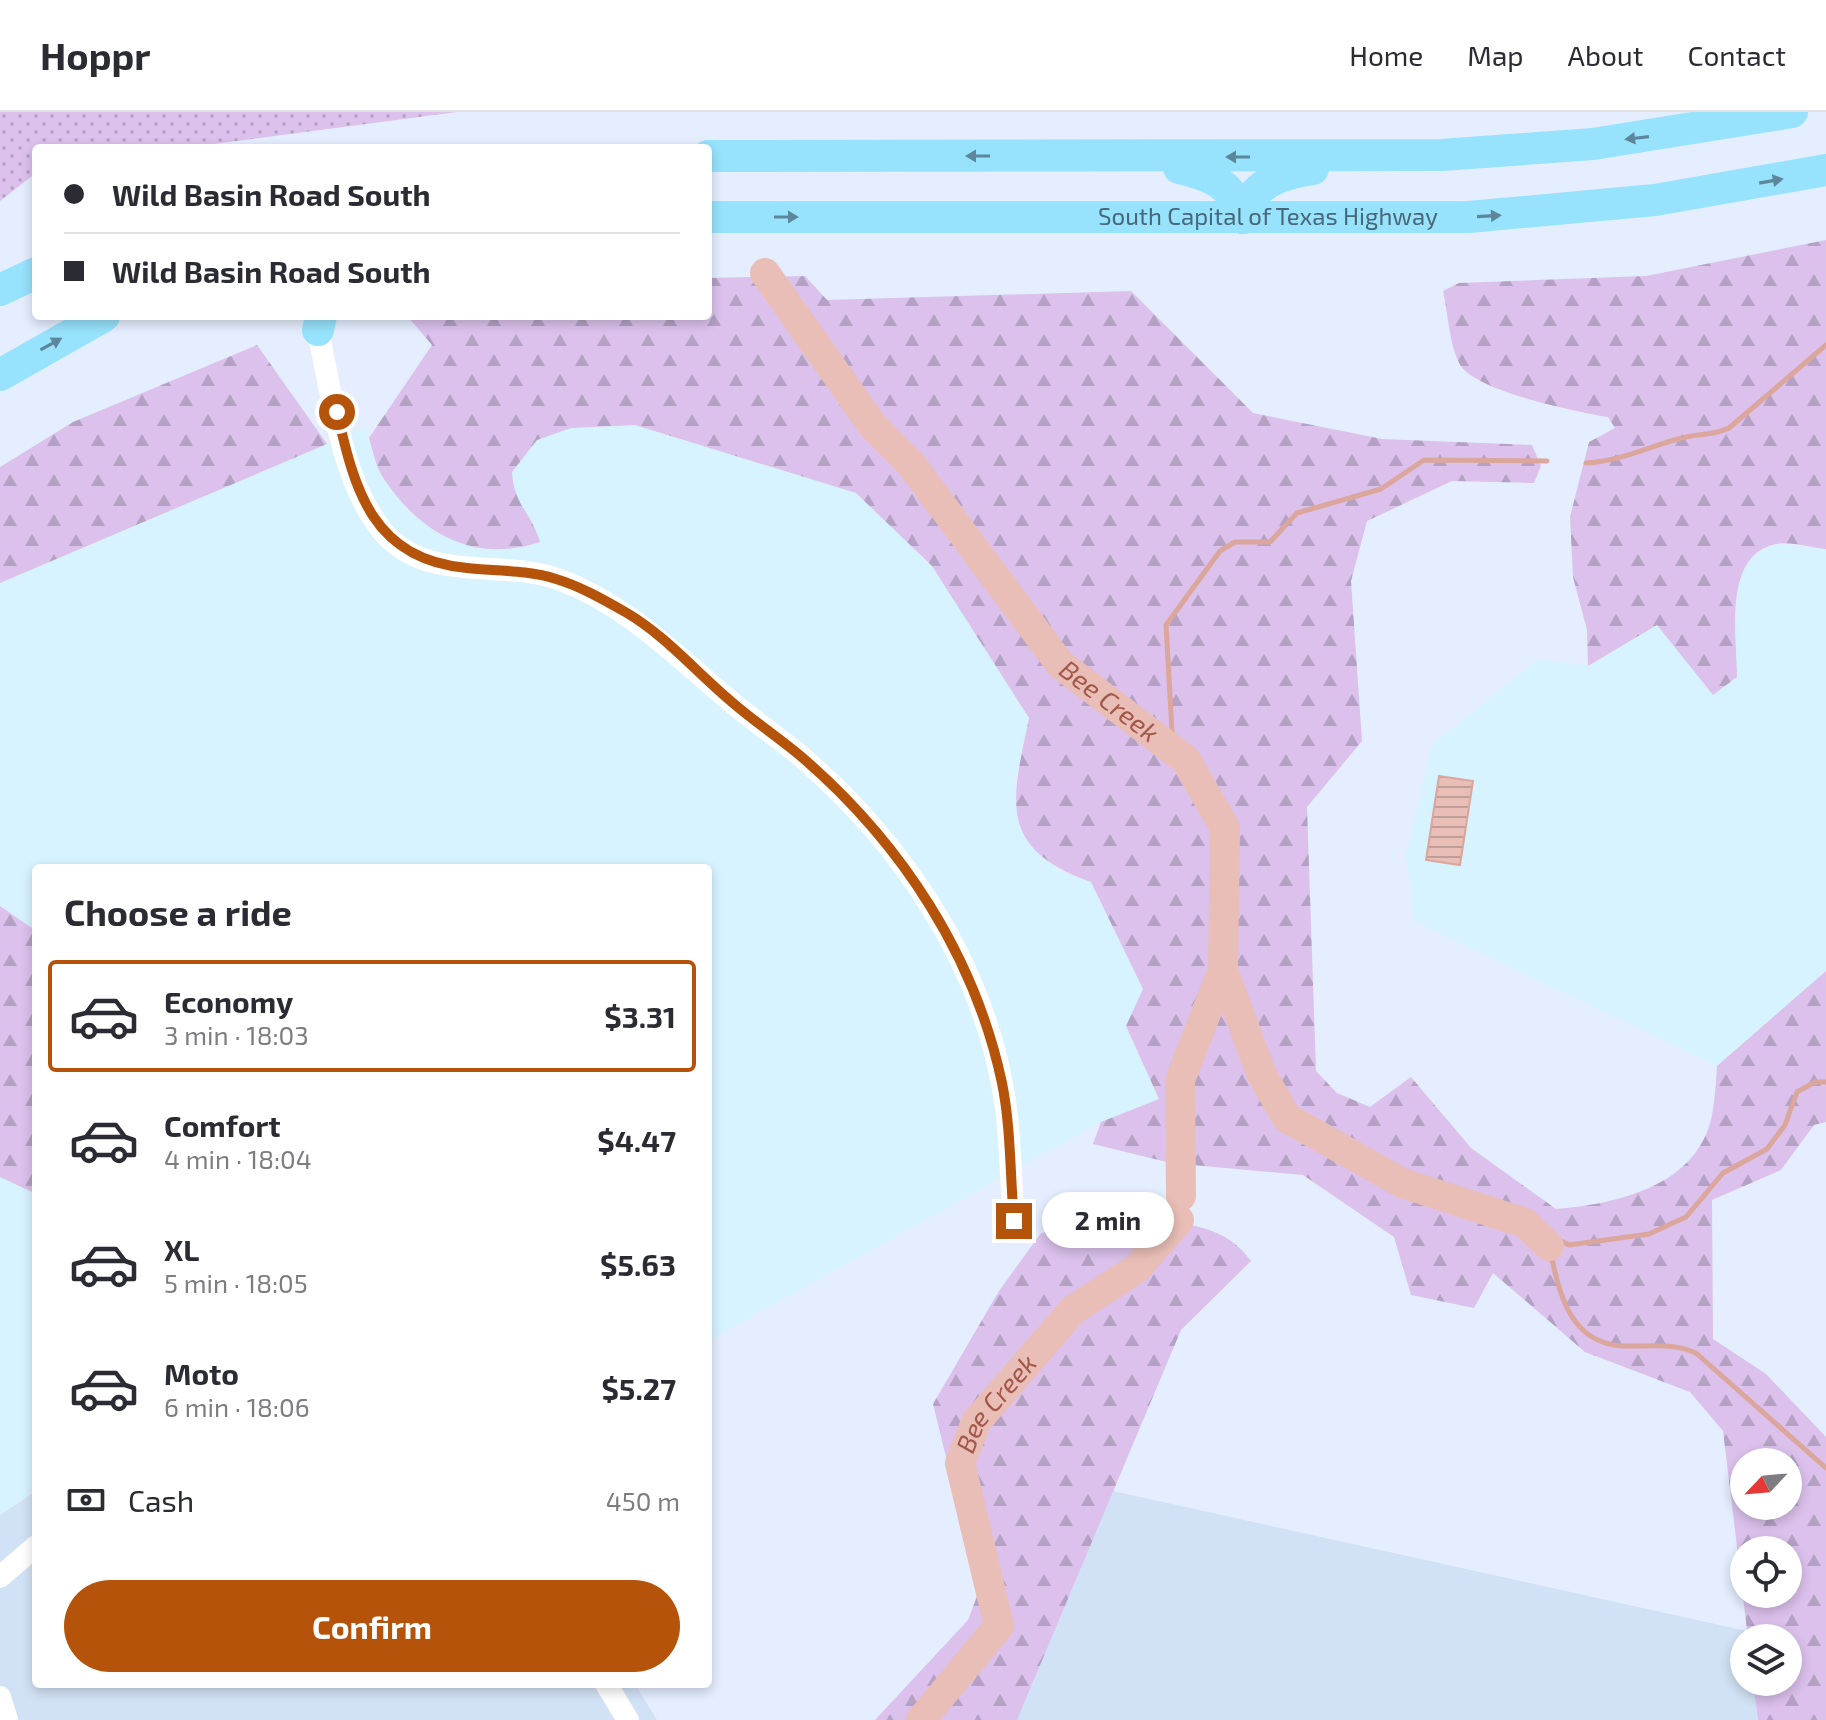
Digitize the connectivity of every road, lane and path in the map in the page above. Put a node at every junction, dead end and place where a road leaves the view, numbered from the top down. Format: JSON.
{"nodes":[{"id":1,"x":1792,"y":112,"type":"edge"},
{"id":2,"x":712,"y":156,"type":"edge"},
{"id":3,"x":1412,"y":156,"type":"junction"},
{"id":4,"x":1125,"y":157,"type":"junction"},
{"id":5,"x":1826,"y":170,"type":"edge"},
{"id":6,"x":712,"y":217,"type":"edge"},
{"id":7,"x":1243,"y":218,"type":"junction"},
{"id":8,"x":32,"y":275,"type":"edge"},
{"id":9,"x":0,"y":290,"type":"edge"},
{"id":10,"x":97,"y":320,"type":"edge"},
{"id":11,"x":318,"y":321,"type":"edge"},
{"id":12,"x":0,"y":375,"type":"edge"},
{"id":13,"x":1014,"y":1221,"type":"dead end"},
{"id":14,"x":32,"y":1549,"type":"edge"},
{"id":15,"x":0,"y":1577,"type":"edge"},
{"id":16,"x":608,"y":1688,"type":"edge"},
{"id":17,"x":0,"y":1697,"type":"edge"},
{"id":18,"x":7,"y":1720,"type":"edge"},
{"id":19,"x":628,"y":1720,"type":"edge"}],
"edges":[{"from":1,"to":3,"type":"highway","one_way":true},
{"from":4,"to":2,"type":"highway","one_way":true},
{"from":3,"to":4,"type":"highway","one_way":true},
{"from":3,"to":7,"type":"highway"},
{"from":4,"to":7,"type":"highway"},
{"from":7,"to":5,"type":"highway","name":"South Capital of Texas Highway","one_way":true},
{"from":6,"to":7,"type":"highway","name":"South Capital of Texas Highway","one_way":true},
{"from":8,"to":9,"type":"highway"},
{"from":12,"to":10,"type":"highway","one_way":true},
{"from":11,"to":13,"type":"street"},
{"from":14,"to":15,"type":"street"},
{"from":16,"to":19,"type":"street"},
{"from":17,"to":18,"type":"street"}]}
